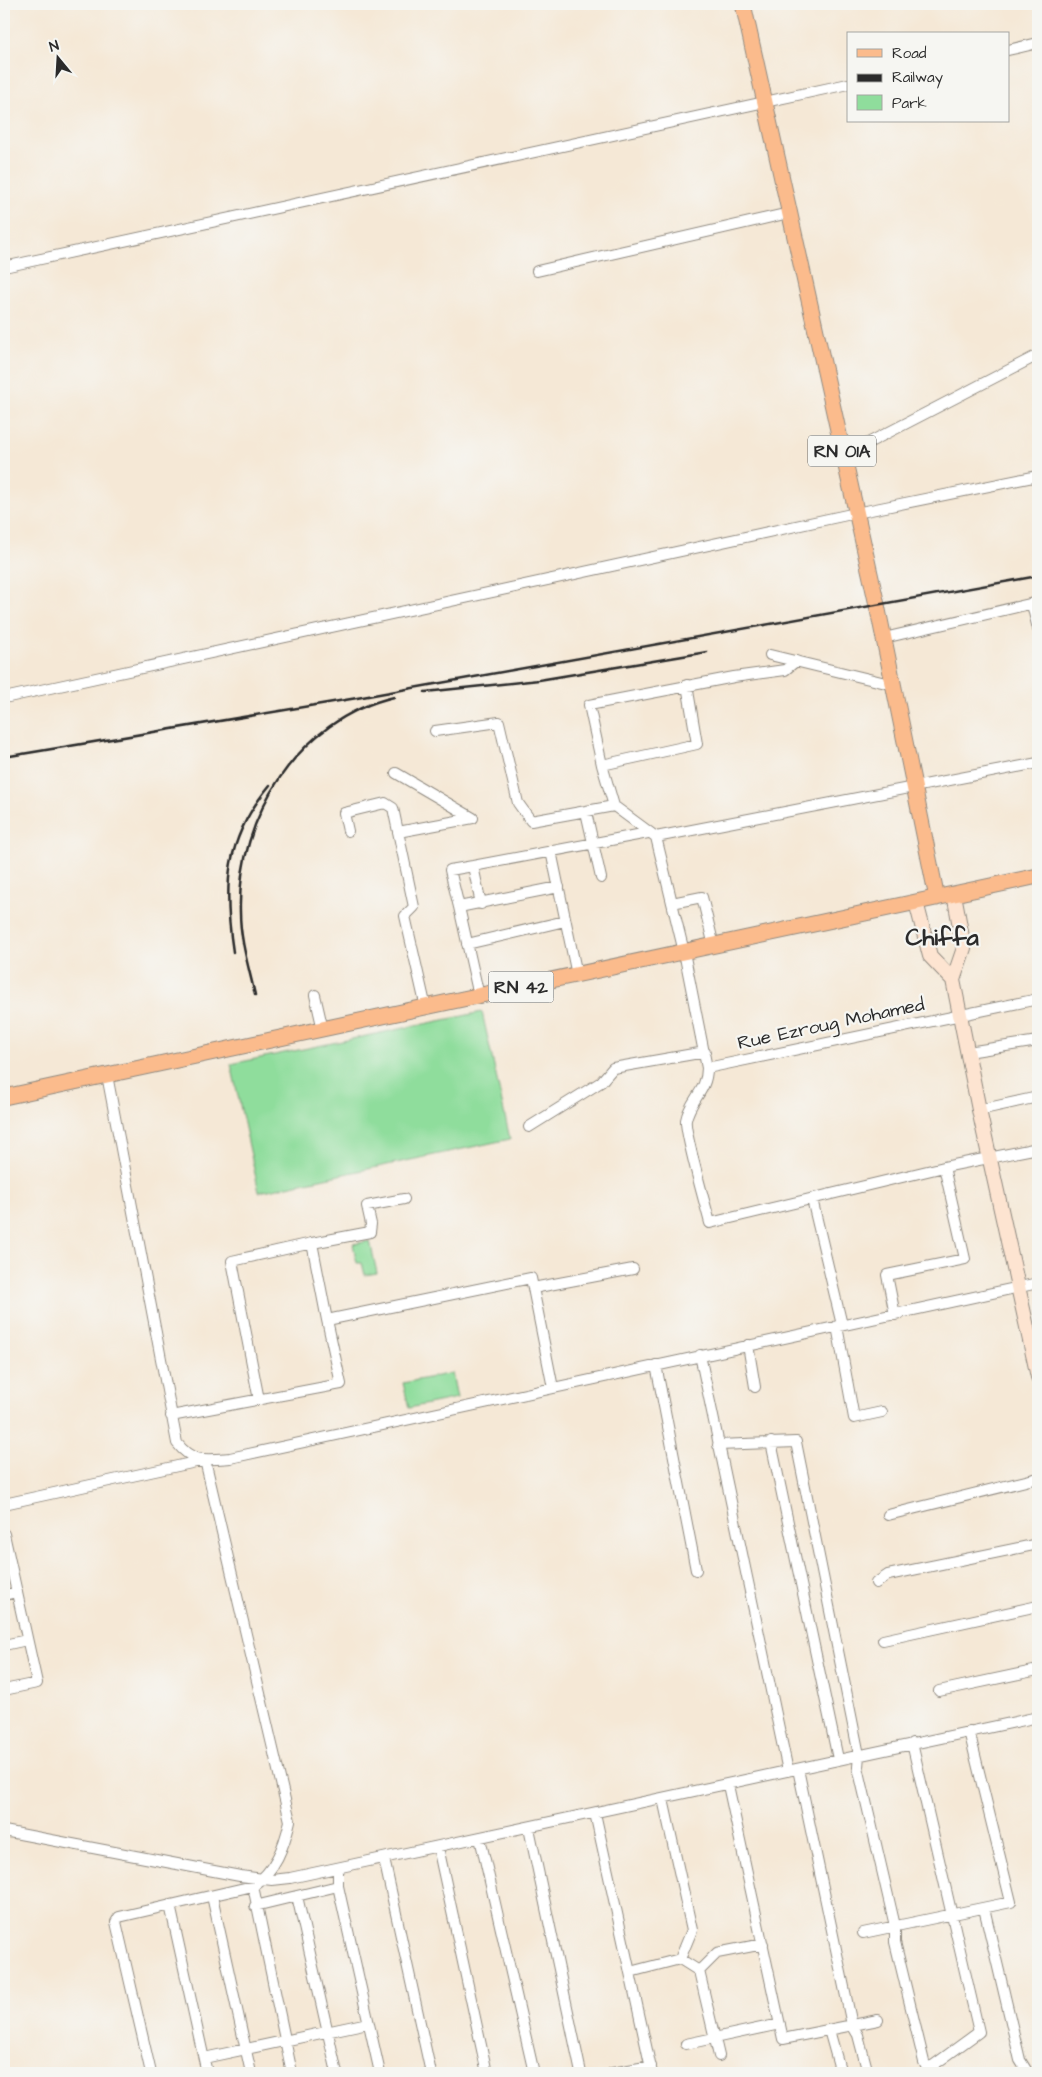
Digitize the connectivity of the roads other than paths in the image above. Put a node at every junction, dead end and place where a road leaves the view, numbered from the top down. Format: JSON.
{"nodes":[{"id":1,"x":743,"y":4,"type":"edge"},
{"id":2,"x":1038,"y":43,"type":"edge"},
{"id":3,"x":1010,"y":50,"type":"edge"},
{"id":4,"x":847,"y":84,"type":"edge"},
{"id":5,"x":764,"y":102,"type":"junction"},
{"id":6,"x":789,"y":213,"type":"junction"},
{"id":7,"x":4,"y":267,"type":"edge"},
{"id":8,"x":536,"y":271,"type":"dead end"},
{"id":9,"x":1038,"y":355,"type":"edge"},
{"id":10,"x":843,"y":456,"type":"junction"},
{"id":11,"x":1038,"y":476,"type":"edge"},
{"id":12,"x":856,"y":513,"type":"junction"},
{"id":13,"x":1035,"y":603,"type":"edge"},
{"id":14,"x":1038,"y":629,"type":"edge"},
{"id":15,"x":884,"y":638,"type":"junction"},
{"id":16,"x":770,"y":655,"type":"dead end"},
{"id":17,"x":796,"y":661,"type":"junction"},
{"id":18,"x":687,"y":685,"type":"junction"},
{"id":19,"x":894,"y":685,"type":"junction"},
{"id":20,"x":4,"y":698,"type":"edge"},
{"id":21,"x":435,"y":731,"type":"dead end"},
{"id":22,"x":1038,"y":763,"type":"edge"},
{"id":23,"x":602,"y":765,"type":"junction"},
{"id":24,"x":396,"y":773,"type":"dead end"},
{"id":25,"x":913,"y":788,"type":"junction"},
{"id":26,"x":614,"y":806,"type":"junction"},
{"id":27,"x":586,"y":812,"type":"junction"},
{"id":28,"x":348,"y":831,"type":"dead end"},
{"id":29,"x":398,"y":832,"type":"junction"},
{"id":30,"x":652,"y":835,"type":"junction"},
{"id":31,"x":593,"y":843,"type":"junction"},
{"id":32,"x":551,"y":851,"type":"junction"},
{"id":33,"x":472,"y":866,"type":"junction"},
{"id":34,"x":1038,"y":876,"type":"edge"},
{"id":35,"x":601,"y":878,"type":"dead end"},
{"id":36,"x":559,"y":887,"type":"junction"},
{"id":37,"x":954,"y":894,"type":"junction"},
{"id":38,"x":937,"y":898,"type":"junction"},
{"id":39,"x":916,"y":902,"type":"junction"},
{"id":40,"x":672,"y":903,"type":"junction"},
{"id":41,"x":481,"y":904,"type":"junction"},
{"id":42,"x":459,"y":907,"type":"junction"},
{"id":43,"x":565,"y":921,"type":"junction"},
{"id":44,"x":467,"y":944,"type":"junction"},
{"id":45,"x":714,"y":946,"type":"junction"},
{"id":46,"x":684,"y":952,"type":"junction"},
{"id":47,"x":577,"y":975,"type":"junction"},
{"id":48,"x":953,"y":980,"type":"junction"},
{"id":49,"x":314,"y":995,"type":"dead end"},
{"id":50,"x":479,"y":996,"type":"junction"},
{"id":51,"x":1038,"y":998,"type":"edge"},
{"id":52,"x":426,"y":1008,"type":"junction"},
{"id":53,"x":961,"y":1015,"type":"junction"},
{"id":54,"x":323,"y":1030,"type":"junction"},
{"id":55,"x":1038,"y":1040,"type":"edge"},
{"id":56,"x":705,"y":1052,"type":"junction"},
{"id":57,"x":968,"y":1052,"type":"junction"},
{"id":58,"x":707,"y":1068,"type":"junction"},
{"id":59,"x":107,"y":1075,"type":"junction"},
{"id":60,"x":4,"y":1097,"type":"edge"},
{"id":61,"x":1038,"y":1097,"type":"edge"},
{"id":62,"x":979,"y":1110,"type":"junction"},
{"id":63,"x":528,"y":1127,"type":"dead end"},
{"id":64,"x":1038,"y":1148,"type":"edge"},
{"id":65,"x":991,"y":1159,"type":"junction"},
{"id":66,"x":944,"y":1167,"type":"junction"},
{"id":67,"x":404,"y":1199,"type":"dead end"},
{"id":68,"x":812,"y":1199,"type":"junction"},
{"id":69,"x":312,"y":1243,"type":"junction"},
{"id":70,"x":633,"y":1269,"type":"dead end"},
{"id":71,"x":1038,"y":1283,"type":"edge"},
{"id":72,"x":1017,"y":1287,"type":"junction"},
{"id":73,"x":532,"y":1288,"type":"junction"},
{"id":74,"x":895,"y":1315,"type":"junction"},
{"id":75,"x":327,"y":1320,"type":"junction"},
{"id":76,"x":839,"y":1325,"type":"junction"},
{"id":77,"x":748,"y":1345,"type":"junction"},
{"id":78,"x":700,"y":1355,"type":"junction"},
{"id":79,"x":656,"y":1365,"type":"junction"},
{"id":80,"x":1038,"y":1377,"type":"edge"},
{"id":81,"x":755,"y":1387,"type":"dead end"},
{"id":82,"x":553,"y":1388,"type":"junction"},
{"id":83,"x":260,"y":1400,"type":"junction"},
{"id":84,"x":882,"y":1412,"type":"dead end"},
{"id":85,"x":172,"y":1416,"type":"junction"},
{"id":86,"x":771,"y":1442,"type":"junction"},
{"id":87,"x":718,"y":1445,"type":"junction"},
{"id":88,"x":205,"y":1460,"type":"junction"},
{"id":89,"x":1038,"y":1478,"type":"edge"},
{"id":90,"x":4,"y":1504,"type":"edge"},
{"id":91,"x":888,"y":1515,"type":"dead end"},
{"id":92,"x":4,"y":1534,"type":"edge"},
{"id":93,"x":1038,"y":1544,"type":"edge"},
{"id":94,"x":5,"y":1545,"type":"edge"},
{"id":95,"x":696,"y":1570,"type":"dead end"},
{"id":96,"x":876,"y":1583,"type":"dead end"},
{"id":97,"x":17,"y":1592,"type":"junction"},
{"id":98,"x":4,"y":1595,"type":"edge"},
{"id":99,"x":1038,"y":1606,"type":"edge"},
{"id":100,"x":27,"y":1640,"type":"junction"},
{"id":101,"x":883,"y":1640,"type":"dead end"},
{"id":102,"x":4,"y":1645,"type":"edge"},
{"id":103,"x":1038,"y":1670,"type":"edge"},
{"id":104,"x":4,"y":1690,"type":"edge"},
{"id":105,"x":939,"y":1691,"type":"dead end"},
{"id":106,"x":1038,"y":1717,"type":"edge"},
{"id":107,"x":969,"y":1731,"type":"junction"},
{"id":108,"x":912,"y":1743,"type":"junction"},
{"id":109,"x":859,"y":1755,"type":"junction"},
{"id":110,"x":838,"y":1759,"type":"junction"},
{"id":111,"x":793,"y":1770,"type":"junction"},
{"id":112,"x":728,"y":1785,"type":"junction"},
{"id":113,"x":663,"y":1799,"type":"junction"},
{"id":114,"x":595,"y":1813,"type":"junction"},
{"id":115,"x":529,"y":1828,"type":"junction"},
{"id":116,"x":4,"y":1831,"type":"edge"},
{"id":117,"x":480,"y":1838,"type":"junction"},
{"id":118,"x":438,"y":1847,"type":"junction"},
{"id":119,"x":384,"y":1859,"type":"junction"},
{"id":120,"x":338,"y":1869,"type":"junction"},
{"id":121,"x":263,"y":1879,"type":"junction"},
{"id":122,"x":253,"y":1886,"type":"junction"},
{"id":123,"x":338,"y":1886,"type":"junction"},
{"id":124,"x":212,"y":1896,"type":"junction"},
{"id":125,"x":297,"y":1896,"type":"junction"},
{"id":126,"x":170,"y":1906,"type":"junction"},
{"id":127,"x":255,"y":1906,"type":"junction"},
{"id":128,"x":984,"y":1908,"type":"junction"},
{"id":129,"x":952,"y":1914,"type":"junction"},
{"id":130,"x":896,"y":1926,"type":"junction"},
{"id":131,"x":863,"y":1932,"type":"dead end"},
{"id":132,"x":762,"y":1944,"type":"junction"},
{"id":133,"x":680,"y":1959,"type":"junction"},
{"id":134,"x":699,"y":1971,"type":"junction"},
{"id":135,"x":630,"y":1972,"type":"junction"},
{"id":136,"x":878,"y":2020,"type":"dead end"},
{"id":137,"x":368,"y":2023,"type":"junction"},
{"id":138,"x":780,"y":2024,"type":"junction"},
{"id":139,"x":852,"y":2025,"type":"junction"},
{"id":140,"x":830,"y":2030,"type":"junction"},
{"id":141,"x":328,"y":2032,"type":"junction"},
{"id":142,"x":715,"y":2038,"type":"junction"},
{"id":143,"x":285,"y":2041,"type":"junction"},
{"id":144,"x":686,"y":2044,"type":"dead end"},
{"id":145,"x":245,"y":2049,"type":"junction"},
{"id":146,"x":719,"y":2056,"type":"dead end"},
{"id":147,"x":204,"y":2058,"type":"junction"},
{"id":148,"x":651,"y":2070,"type":"edge"},
{"id":149,"x":151,"y":2073,"type":"edge"},
{"id":150,"x":207,"y":2073,"type":"edge"},
{"id":151,"x":251,"y":2073,"type":"edge"},
{"id":152,"x":292,"y":2073,"type":"edge"},
{"id":153,"x":338,"y":2073,"type":"edge"},
{"id":154,"x":380,"y":2073,"type":"edge"},
{"id":155,"x":431,"y":2073,"type":"edge"},
{"id":156,"x":487,"y":2073,"type":"edge"},
{"id":157,"x":534,"y":2073,"type":"edge"},
{"id":158,"x":582,"y":2073,"type":"edge"},
{"id":159,"x":612,"y":2073,"type":"edge"},
{"id":160,"x":841,"y":2073,"type":"edge"},
{"id":161,"x":868,"y":2073,"type":"edge"},
{"id":162,"x":1028,"y":2073,"type":"edge"}],
"edges":[{"from":1,"to":5,"type":"main road","number":"RN 01A"},
{"from":2,"to":3,"type":"street"},
{"from":4,"to":5,"type":"street"},
{"from":5,"to":6,"type":"main road","number":"RN 01A"},
{"from":5,"to":7,"type":"street"},
{"from":6,"to":8,"type":"street"},
{"from":6,"to":10,"type":"main road","number":"RN 01A"},
{"from":9,"to":10,"type":"street"},
{"from":10,"to":12,"type":"main road","number":"RN 01A"},
{"from":11,"to":12,"type":"street"},
{"from":12,"to":15,"type":"main road","number":"RN 01A"},
{"from":12,"to":20,"type":"street"},
{"from":13,"to":14,"type":"street"},
{"from":13,"to":15,"type":"street"},
{"from":15,"to":19,"type":"main road","number":"RN 01A"},
{"from":16,"to":17,"type":"street"},
{"from":17,"to":18,"type":"street"},
{"from":17,"to":19,"type":"street"},
{"from":18,"to":23,"type":"street"},
{"from":18,"to":23,"type":"street"},
{"from":19,"to":25,"type":"main road","number":"RN 01A"},
{"from":21,"to":27,"type":"street"},
{"from":22,"to":25,"type":"street"},
{"from":23,"to":26,"type":"street"},
{"from":24,"to":29,"type":"street"},
{"from":25,"to":30,"type":"street"},
{"from":25,"to":38,"type":"main road","number":"RN 01A"},
{"from":26,"to":27,"type":"street"},
{"from":26,"to":30,"type":"street"},
{"from":27,"to":31,"type":"street"},
{"from":28,"to":29,"type":"street"},
{"from":29,"to":52,"type":"street"},
{"from":30,"to":31,"type":"street"},
{"from":30,"to":40,"type":"street"},
{"from":31,"to":32,"type":"street"},
{"from":31,"to":35,"type":"street"},
{"from":32,"to":33,"type":"street"},
{"from":32,"to":36,"type":"street"},
{"from":33,"to":41,"type":"street"},
{"from":33,"to":42,"type":"street"},
{"from":34,"to":37,"type":"main road","number":"RN 42"},
{"from":36,"to":41,"type":"street"},
{"from":36,"to":43,"type":"street"},
{"from":37,"to":38,"type":"main road","number":"RN 42"},
{"from":37,"to":48,"type":"main road"},
{"from":38,"to":39,"type":"main road","number":"RN 42"},
{"from":39,"to":45,"type":"main road","number":"RN 42"},
{"from":39,"to":48,"type":"main road"},
{"from":40,"to":45,"type":"street"},
{"from":40,"to":46,"type":"street"},
{"from":41,"to":42,"type":"street"},
{"from":42,"to":44,"type":"street"},
{"from":43,"to":44,"type":"street"},
{"from":43,"to":47,"type":"street"},
{"from":44,"to":50,"type":"street"},
{"from":45,"to":46,"type":"main road","number":"RN 42"},
{"from":46,"to":47,"type":"main road","number":"RN 42"},
{"from":46,"to":56,"type":"street"},
{"from":47,"to":50,"type":"main road","number":"RN 42"},
{"from":48,"to":53,"type":"main road"},
{"from":49,"to":54,"type":"street"},
{"from":50,"to":52,"type":"main road","number":"RN 42"},
{"from":51,"to":53,"type":"street","name":"Rue Ezroug Mohamed"},
{"from":52,"to":54,"type":"main road","number":"RN 42"},
{"from":53,"to":57,"type":"main road"},
{"from":53,"to":58,"type":"street","name":"Rue Ezroug Mohamed"},
{"from":54,"to":59,"type":"main road","number":"RN 42"},
{"from":55,"to":57,"type":"street"},
{"from":56,"to":58,"type":"street"},
{"from":56,"to":63,"type":"street"},
{"from":57,"to":62,"type":"main road"},
{"from":58,"to":68,"type":"street"},
{"from":59,"to":60,"type":"main road","number":"RN 42"},
{"from":59,"to":85,"type":"street"},
{"from":61,"to":62,"type":"street"},
{"from":62,"to":65,"type":"main road"},
{"from":64,"to":65,"type":"street"},
{"from":65,"to":66,"type":"street"},
{"from":65,"to":72,"type":"main road"},
{"from":66,"to":68,"type":"street"},
{"from":66,"to":74,"type":"street"},
{"from":67,"to":69,"type":"street"},
{"from":68,"to":76,"type":"street"},
{"from":69,"to":75,"type":"street"},
{"from":69,"to":83,"type":"street"},
{"from":70,"to":73,"type":"street"},
{"from":71,"to":72,"type":"street"},
{"from":72,"to":74,"type":"street"},
{"from":72,"to":80,"type":"main road"},
{"from":73,"to":75,"type":"street"},
{"from":73,"to":82,"type":"street"},
{"from":74,"to":76,"type":"street"},
{"from":75,"to":83,"type":"street"},
{"from":76,"to":77,"type":"street"},
{"from":76,"to":84,"type":"street"},
{"from":77,"to":78,"type":"street"},
{"from":77,"to":81,"type":"street"},
{"from":78,"to":79,"type":"street"},
{"from":78,"to":87,"type":"street"},
{"from":79,"to":82,"type":"street"},
{"from":79,"to":95,"type":"street"},
{"from":82,"to":88,"type":"street"},
{"from":83,"to":85,"type":"street"},
{"from":85,"to":88,"type":"street"},
{"from":86,"to":87,"type":"street"},
{"from":86,"to":109,"type":"street"},
{"from":86,"to":110,"type":"street"},
{"from":87,"to":111,"type":"street"},
{"from":88,"to":90,"type":"street"},
{"from":88,"to":121,"type":"street"},
{"from":89,"to":91,"type":"street"},
{"from":92,"to":94,"type":"street"},
{"from":93,"to":96,"type":"street"},
{"from":94,"to":97,"type":"street"},
{"from":97,"to":98,"type":"street"},
{"from":97,"to":100,"type":"street"},
{"from":99,"to":101,"type":"street"},
{"from":100,"to":102,"type":"street"},
{"from":100,"to":104,"type":"street"},
{"from":103,"to":105,"type":"street"},
{"from":106,"to":107,"type":"street"},
{"from":107,"to":108,"type":"street"},
{"from":107,"to":128,"type":"street"},
{"from":108,"to":109,"type":"street"},
{"from":108,"to":129,"type":"street"},
{"from":109,"to":110,"type":"street"},
{"from":109,"to":130,"type":"street"},
{"from":110,"to":111,"type":"street"},
{"from":111,"to":112,"type":"street"},
{"from":111,"to":139,"type":"street"},
{"from":112,"to":113,"type":"street"},
{"from":112,"to":132,"type":"street"},
{"from":113,"to":114,"type":"street"},
{"from":113,"to":133,"type":"street"},
{"from":114,"to":115,"type":"street"},
{"from":114,"to":135,"type":"street"},
{"from":115,"to":117,"type":"street"},
{"from":115,"to":158,"type":"street"},
{"from":116,"to":121,"type":"street"},
{"from":117,"to":118,"type":"street"},
{"from":117,"to":157,"type":"street"},
{"from":118,"to":119,"type":"street"},
{"from":118,"to":156,"type":"street"},
{"from":119,"to":120,"type":"street"},
{"from":119,"to":155,"type":"street"},
{"from":120,"to":121,"type":"street"},
{"from":120,"to":123,"type":"street"},
{"from":121,"to":122,"type":"street"},
{"from":122,"to":124,"type":"street"},
{"from":122,"to":127,"type":"street"},
{"from":123,"to":125,"type":"street"},
{"from":123,"to":137,"type":"street"},
{"from":124,"to":126,"type":"street"},
{"from":124,"to":145,"type":"street"},
{"from":125,"to":127,"type":"street"},
{"from":125,"to":141,"type":"street"},
{"from":126,"to":147,"type":"street"},
{"from":126,"to":149,"type":"street"},
{"from":127,"to":143,"type":"street"},
{"from":128,"to":129,"type":"street"},
{"from":128,"to":162,"type":"street"},
{"from":129,"to":130,"type":"street"},
{"from":129,"to":130,"type":"street"},
{"from":130,"to":131,"type":"street"},
{"from":132,"to":134,"type":"street"},
{"from":132,"to":138,"type":"street"},
{"from":133,"to":134,"type":"street"},
{"from":133,"to":135,"type":"street"},
{"from":134,"to":142,"type":"street"},
{"from":135,"to":148,"type":"street"},
{"from":136,"to":139,"type":"street"},
{"from":137,"to":141,"type":"street"},
{"from":137,"to":154,"type":"street"},
{"from":138,"to":140,"type":"street"},
{"from":138,"to":142,"type":"street"},
{"from":139,"to":140,"type":"street"},
{"from":139,"to":161,"type":"street"},
{"from":140,"to":160,"type":"street"},
{"from":141,"to":143,"type":"street"},
{"from":141,"to":153,"type":"street"},
{"from":142,"to":144,"type":"street"},
{"from":142,"to":146,"type":"street"},
{"from":143,"to":145,"type":"street"},
{"from":143,"to":152,"type":"street"},
{"from":145,"to":147,"type":"street"},
{"from":145,"to":151,"type":"street"},
{"from":147,"to":150,"type":"street"},
{"from":148,"to":159,"type":"street"}]}
